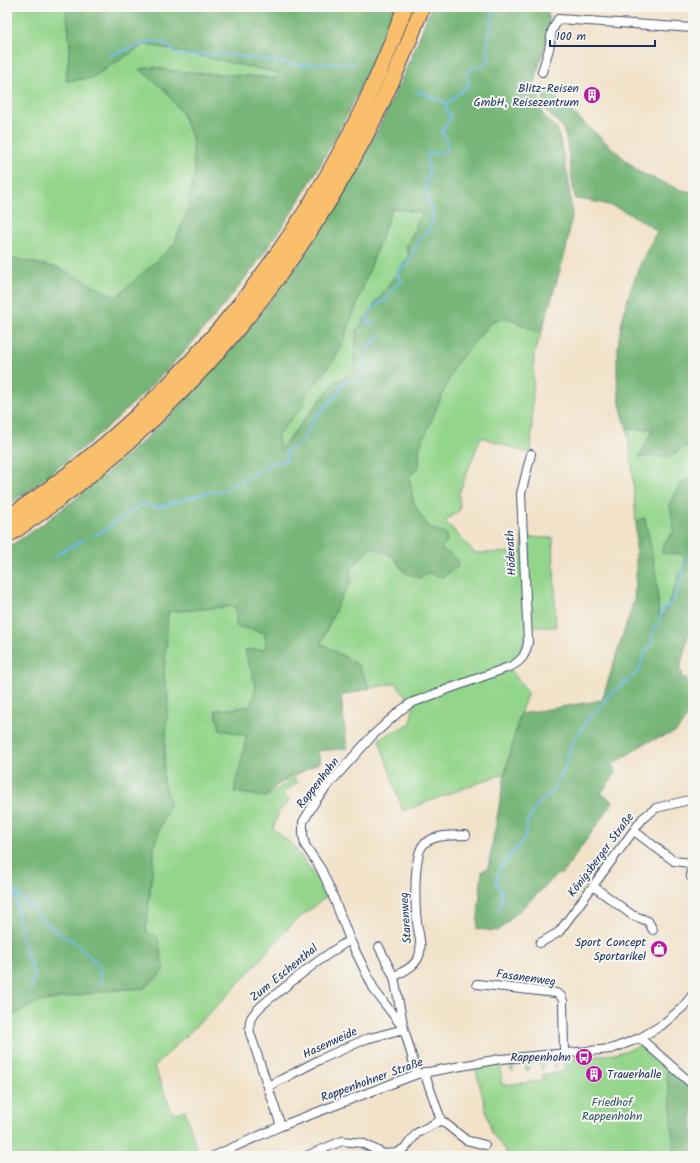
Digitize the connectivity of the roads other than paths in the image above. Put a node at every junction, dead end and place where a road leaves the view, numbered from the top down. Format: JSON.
{"nodes":[{"id":1,"x":405,"y":7,"type":"edge"},
{"id":2,"x":422,"y":7,"type":"edge"},
{"id":3,"x":693,"y":28,"type":"edge"},
{"id":4,"x":542,"y":72,"type":"dead end"},
{"id":5,"x":531,"y":454,"type":"dead end"},
{"id":6,"x":7,"y":518,"type":"edge"},
{"id":7,"x":7,"y":536,"type":"edge"},
{"id":8,"x":526,"y":652,"type":"joint"},
{"id":9,"x":693,"y":800,"type":"edge"},
{"id":10,"x":634,"y":831,"type":"junction"},
{"id":11,"x":466,"y":835,"type":"dead end"},
{"id":12,"x":691,"y":877,"type":"dead end"},
{"id":13,"x":593,"y":886,"type":"junction"},
{"id":14,"x":653,"y":930,"type":"dead end"},
{"id":15,"x":350,"y":940,"type":"junction"},
{"id":16,"x":540,"y":943,"type":"dead end"},
{"id":17,"x":379,"y":947,"type":"dead end"},
{"id":18,"x":394,"y":977,"type":"junction"},
{"id":19,"x":477,"y":984,"type":"dead end"},
{"id":20,"x":693,"y":994,"type":"edge"},
{"id":21,"x":404,"y":1029,"type":"junction"},
{"id":22,"x":640,"y":1038,"type":"junction"},
{"id":23,"x":564,"y":1053,"type":"junction"},
{"id":24,"x":421,"y":1073,"type":"junction"},
{"id":25,"x":693,"y":1085,"type":"edge"},
{"id":26,"x":269,"y":1086,"type":"junction"},
{"id":27,"x":441,"y":1120,"type":"junction"},
{"id":28,"x":282,"y":1126,"type":"junction"},
{"id":29,"x":485,"y":1145,"type":"dead end"},
{"id":30,"x":214,"y":1156,"type":"edge"},
{"id":31,"x":306,"y":1156,"type":"edge"}],
"edges":[{"from":1,"to":6,"type":"highway"},
{"from":2,"to":7,"type":"highway"},
{"from":3,"to":4,"type":"street"},
{"from":5,"to":8,"type":"street","name":"Höderath"},
{"from":8,"to":15,"type":"street","name":"Rappenhohn"},
{"from":9,"to":10,"type":"street","name":"Königsberger Straße"},
{"from":10,"to":12,"type":"street"},
{"from":10,"to":13,"type":"street","name":"Königsberger Straße"},
{"from":11,"to":18,"type":"street","name":"Starenweg"},
{"from":13,"to":14,"type":"street"},
{"from":13,"to":16,"type":"street","name":"Königsberger Straße"},
{"from":15,"to":21,"type":"street","name":"Rappenhohn"},
{"from":15,"to":26,"type":"street","name":"Zum Eschenthal"},
{"from":17,"to":18,"type":"street"},
{"from":18,"to":21,"type":"street","name":"Rappenhohn"},
{"from":19,"to":23,"type":"street","name":"Fasanenweg"},
{"from":20,"to":22,"type":"street","name":"Rappenhohner Straße"},
{"from":21,"to":24,"type":"street","name":"Rappenhohn"},
{"from":21,"to":26,"type":"street","name":"Hasenweide"},
{"from":22,"to":23,"type":"street","name":"Rappenhohner Straße"},
{"from":22,"to":25,"type":"street"},
{"from":23,"to":24,"type":"street","name":"Rappenhohner Straße"},
{"from":24,"to":27,"type":"street","name":"Rappenhohn"},
{"from":24,"to":28,"type":"street","name":"Rappenhohner Straße"},
{"from":26,"to":28,"type":"street","name":"Zum Eschenthal"},
{"from":27,"to":29,"type":"street"},
{"from":27,"to":31,"type":"street"},
{"from":28,"to":30,"type":"street","name":"Rappenhohner Straße"}]}
